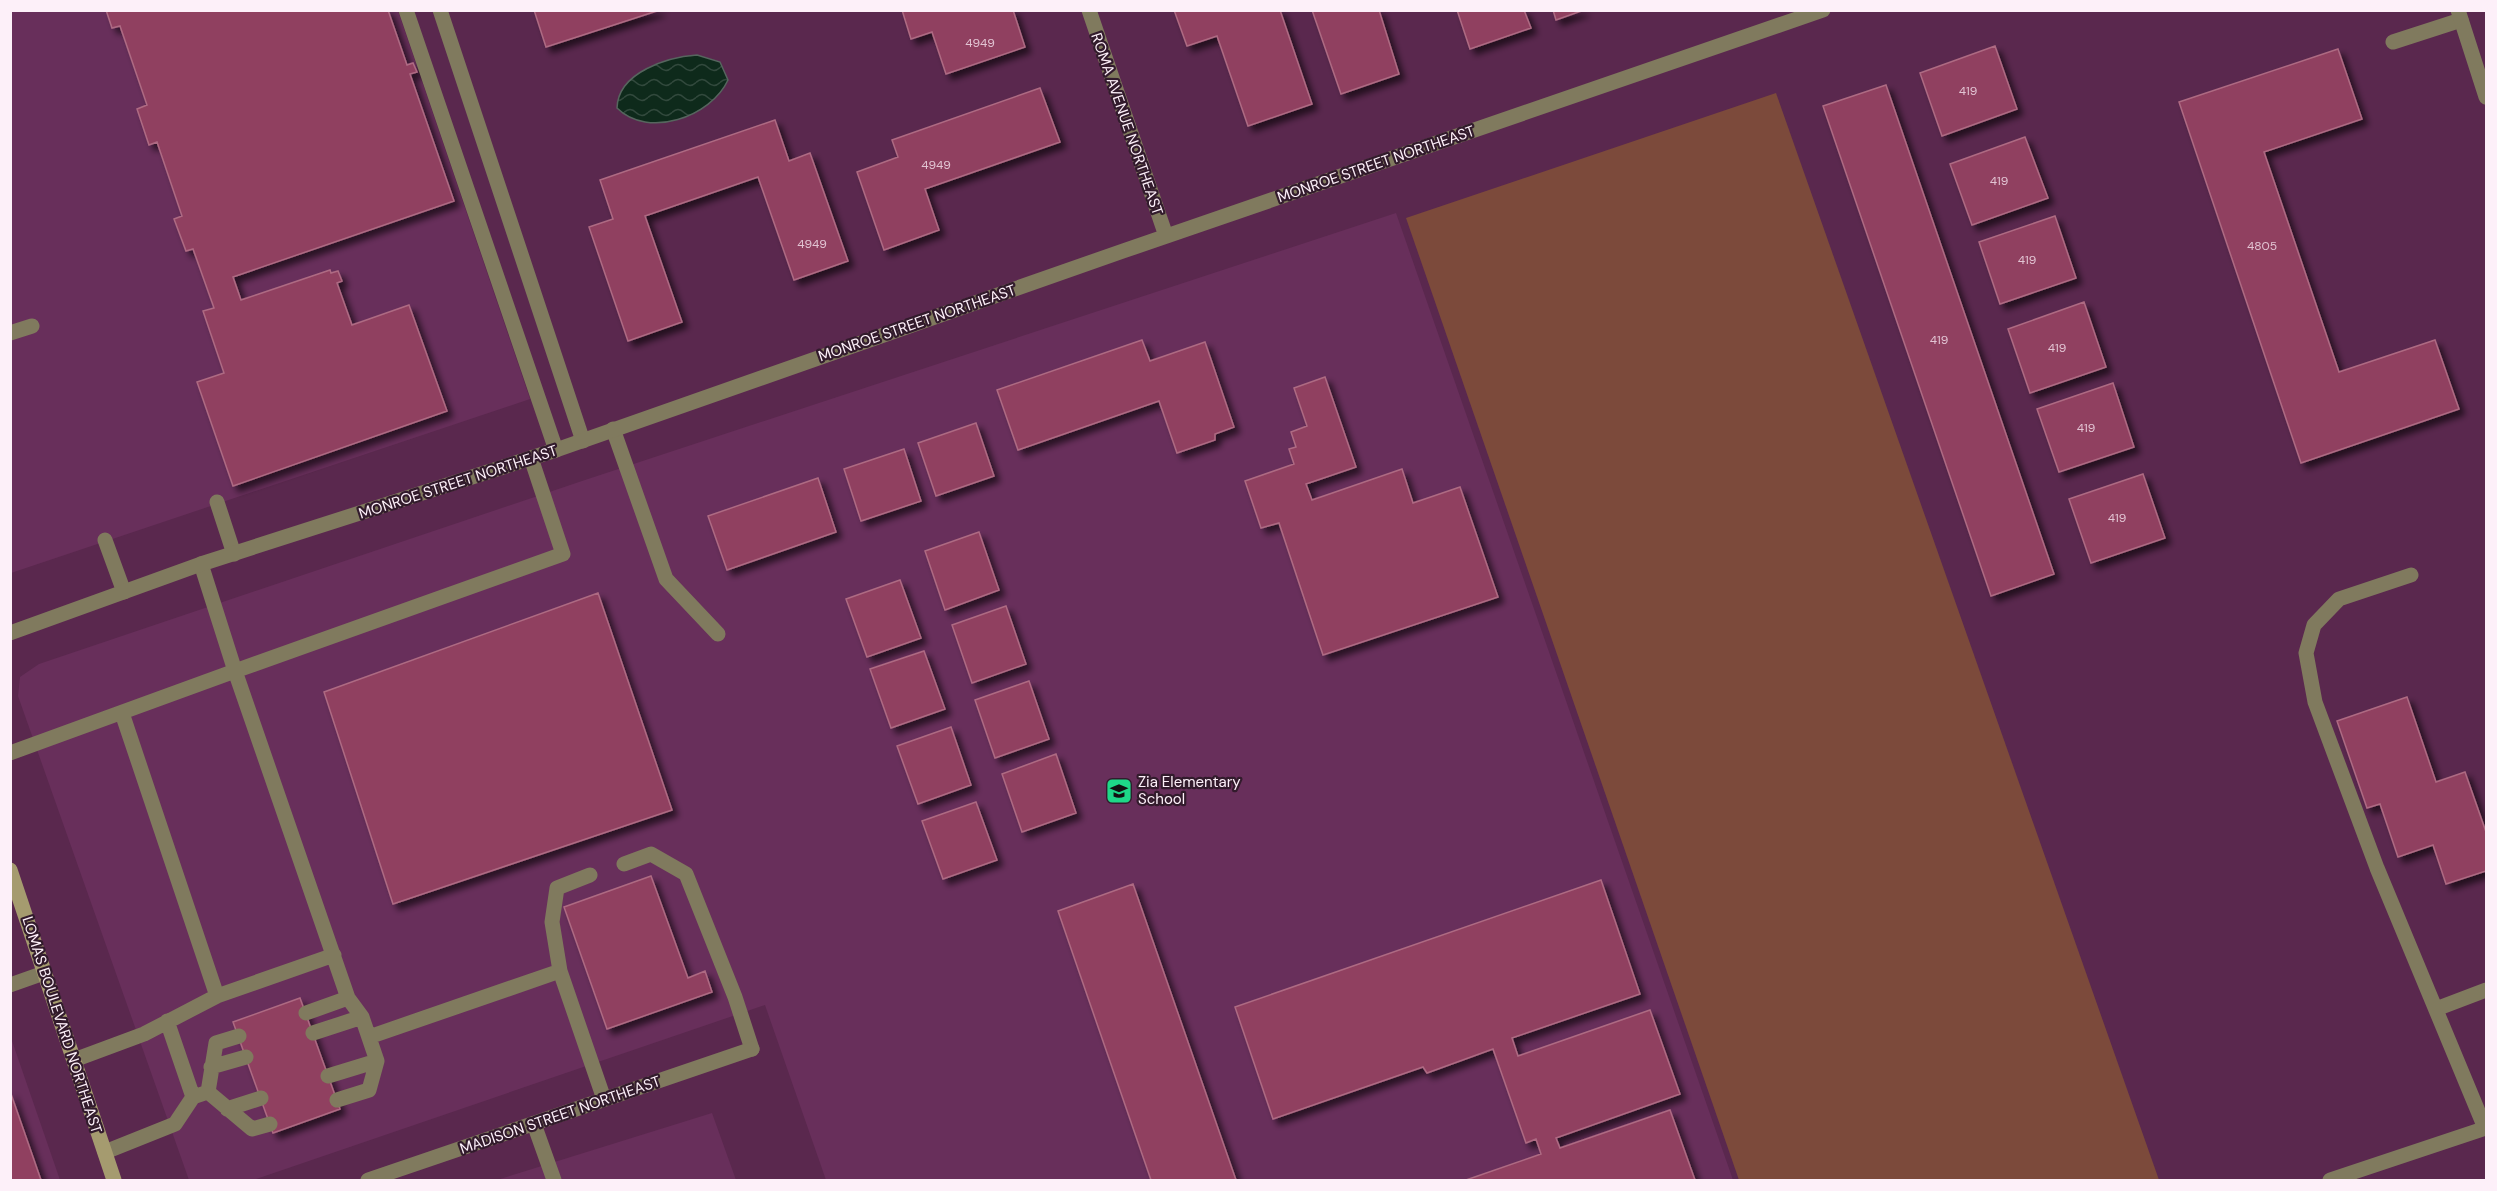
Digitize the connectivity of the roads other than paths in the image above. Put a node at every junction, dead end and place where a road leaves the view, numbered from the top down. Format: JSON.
{"nodes":[{"id":1,"x":406,"y":10,"type":"edge"},
{"id":2,"x":440,"y":10,"type":"edge"},
{"id":3,"x":1089,"y":10,"type":"edge"},
{"id":4,"x":1823,"y":10,"type":"edge"},
{"id":5,"x":2459,"y":15,"type":"edge"},
{"id":6,"x":2393,"y":42,"type":"dead end"},
{"id":7,"x":2487,"y":98,"type":"edge"},
{"id":8,"x":1166,"y":236,"type":"junction"},
{"id":9,"x":32,"y":326,"type":"dead end"},
{"id":10,"x":10,"y":333,"type":"edge"},
{"id":11,"x":613,"y":429,"type":"junction"},
{"id":12,"x":583,"y":441,"type":"junction"},
{"id":13,"x":556,"y":450,"type":"junction"},
{"id":14,"x":531,"y":458,"type":"junction"},
{"id":15,"x":217,"y":502,"type":"dead end"},
{"id":16,"x":105,"y":540,"type":"dead end"},
{"id":17,"x":234,"y":554,"type":"junction"},
{"id":18,"x":201,"y":564,"type":"junction"},
{"id":19,"x":2410,"y":575,"type":"dead end"},
{"id":20,"x":124,"y":592,"type":"junction"},
{"id":21,"x":10,"y":633,"type":"edge"},
{"id":22,"x":718,"y":634,"type":"dead end"},
{"id":23,"x":235,"y":671,"type":"junction"},
{"id":24,"x":122,"y":713,"type":"junction"},
{"id":25,"x":10,"y":753,"type":"edge"},
{"id":26,"x":624,"y":864,"type":"dead end"},
{"id":27,"x":10,"y":870,"type":"edge"},
{"id":28,"x":590,"y":875,"type":"dead end"},
{"id":29,"x":13,"y":887,"type":"edge"},
{"id":30,"x":334,"y":955,"type":"junction"},
{"id":31,"x":560,"y":971,"type":"junction"},
{"id":32,"x":44,"y":973,"type":"junction"},
{"id":33,"x":10,"y":985,"type":"edge"},
{"id":34,"x":2487,"y":990,"type":"edge"},
{"id":35,"x":218,"y":996,"type":"junction"},
{"id":36,"x":348,"y":998,"type":"junction"},
{"id":37,"x":2436,"y":1009,"type":"junction"},
{"id":38,"x":306,"y":1013,"type":"dead end"},
{"id":39,"x":362,"y":1017,"type":"junction"},
{"id":40,"x":167,"y":1021,"type":"junction"},
{"id":41,"x":313,"y":1034,"type":"dead end"},
{"id":42,"x":238,"y":1036,"type":"dead end"},
{"id":43,"x":369,"y":1037,"type":"junction"},
{"id":44,"x":246,"y":1057,"type":"dead end"},
{"id":45,"x":74,"y":1060,"type":"junction"},
{"id":46,"x":377,"y":1061,"type":"junction"},
{"id":47,"x":211,"y":1067,"type":"junction"},
{"id":48,"x":328,"y":1076,"type":"dead end"},
{"id":49,"x":200,"y":1094,"type":"junction"},
{"id":50,"x":261,"y":1098,"type":"dead end"},
{"id":51,"x":604,"y":1099,"type":"junction"},
{"id":52,"x":337,"y":1100,"type":"dead end"},
{"id":53,"x":226,"y":1109,"type":"junction"},
{"id":54,"x":270,"y":1124,"type":"dead end"},
{"id":55,"x":534,"y":1124,"type":"junction"},
{"id":56,"x":2486,"y":1128,"type":"edge"},
{"id":57,"x":105,"y":1152,"type":"junction"},
{"id":58,"x":114,"y":1180,"type":"edge"},
{"id":59,"x":368,"y":1180,"type":"edge"},
{"id":60,"x":554,"y":1180,"type":"edge"},
{"id":61,"x":2330,"y":1180,"type":"edge"}],
"edges":[{"from":1,"to":13,"type":"street"},
{"from":2,"to":12,"type":"street"},
{"from":3,"to":8,"type":"street","name":"ROMA AVENUE NORTHEAST"},
{"from":4,"to":8,"type":"street","name":"MONROE STREET NORTHEAST"},
{"from":5,"to":6,"type":"street"},
{"from":5,"to":7,"type":"street"},
{"from":8,"to":11,"type":"street","name":"MONROE STREET NORTHEAST"},
{"from":9,"to":10,"type":"street"},
{"from":11,"to":12,"type":"street","name":"MONROE STREET NORTHEAST"},
{"from":11,"to":22,"type":"street"},
{"from":12,"to":13,"type":"street","name":"MONROE STREET NORTHEAST"},
{"from":13,"to":14,"type":"street","name":"MONROE STREET NORTHEAST"},
{"from":14,"to":17,"type":"street","name":"MONROE STREET NORTHEAST"},
{"from":14,"to":23,"type":"street"},
{"from":15,"to":17,"type":"street"},
{"from":16,"to":20,"type":"street"},
{"from":17,"to":18,"type":"street","name":"MONROE STREET NORTHEAST"},
{"from":18,"to":20,"type":"street","name":"MONROE STREET NORTHEAST"},
{"from":18,"to":23,"type":"street"},
{"from":19,"to":37,"type":"street"},
{"from":20,"to":21,"type":"street","name":"MONROE STREET NORTHEAST"},
{"from":23,"to":24,"type":"street"},
{"from":23,"to":30,"type":"street"},
{"from":24,"to":25,"type":"street"},
{"from":24,"to":35,"type":"street"},
{"from":26,"to":51,"type":"street","name":"MADISON STREET NORTHEAST"},
{"from":27,"to":29,"type":"main road","name":"LOMAS BOULEVARD NORTHEAST"},
{"from":28,"to":31,"type":"street"},
{"from":29,"to":32,"type":"main road","name":"LOMAS BOULEVARD NORTHEAST"},
{"from":30,"to":35,"type":"street"},
{"from":30,"to":36,"type":"street"},
{"from":31,"to":43,"type":"street"},
{"from":31,"to":51,"type":"street"},
{"from":32,"to":33,"type":"street"},
{"from":32,"to":45,"type":"main road","name":"LOMAS BOULEVARD NORTHEAST"},
{"from":34,"to":37,"type":"street"},
{"from":35,"to":40,"type":"street"},
{"from":36,"to":38,"type":"street"},
{"from":36,"to":39,"type":"street"},
{"from":37,"to":56,"type":"street"},
{"from":39,"to":41,"type":"street"},
{"from":39,"to":43,"type":"street"},
{"from":40,"to":45,"type":"street"},
{"from":40,"to":49,"type":"street"},
{"from":42,"to":47,"type":"street"},
{"from":43,"to":46,"type":"street"},
{"from":44,"to":47,"type":"street"},
{"from":45,"to":57,"type":"main road","name":"LOMAS BOULEVARD NORTHEAST"},
{"from":46,"to":48,"type":"street"},
{"from":46,"to":52,"type":"street"},
{"from":47,"to":49,"type":"street"},
{"from":49,"to":53,"type":"street"},
{"from":49,"to":57,"type":"street"},
{"from":50,"to":53,"type":"street"},
{"from":51,"to":55,"type":"street","name":"MADISON STREET NORTHEAST"},
{"from":53,"to":54,"type":"street"},
{"from":55,"to":59,"type":"street","name":"MADISON STREET NORTHEAST"},
{"from":55,"to":60,"type":"street"},
{"from":56,"to":61,"type":"street"},
{"from":57,"to":58,"type":"main road","name":"LOMAS BOULEVARD NORTHEAST"}]}
